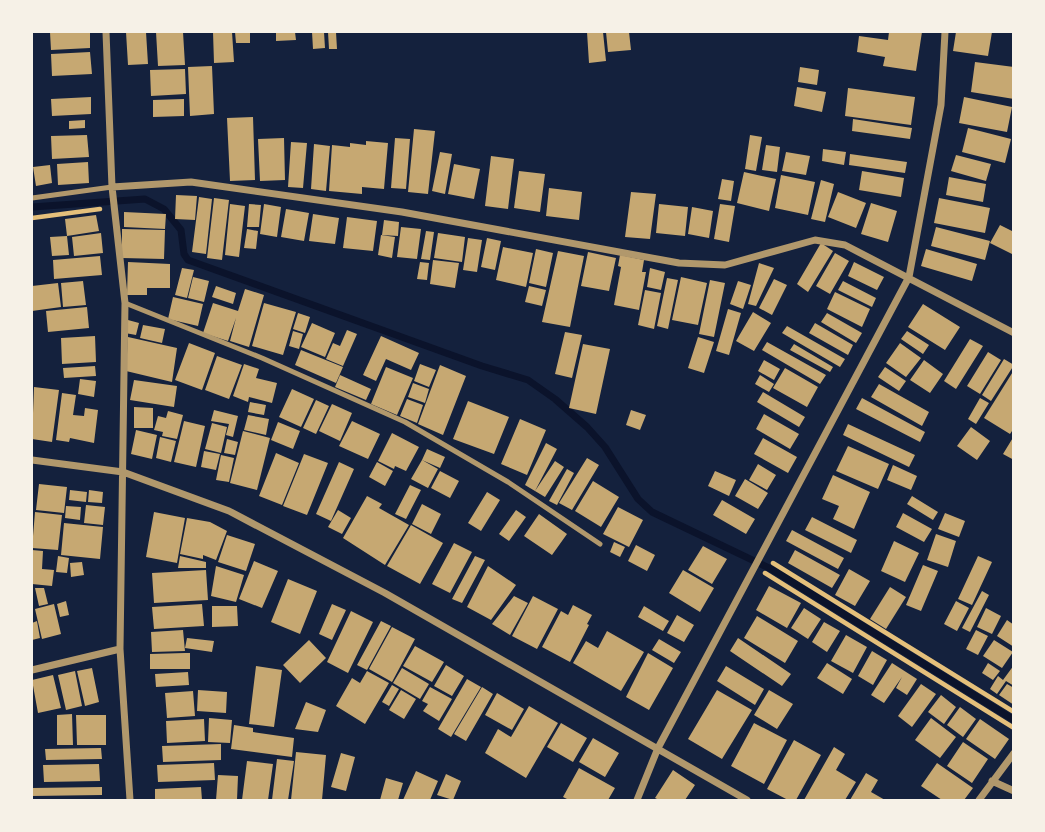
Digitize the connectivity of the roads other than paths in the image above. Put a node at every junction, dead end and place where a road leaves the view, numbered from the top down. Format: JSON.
{"nodes":[{"id":1,"x":106,"y":32,"type":"edge"},
{"id":2,"x":945,"y":32,"type":"edge"},
{"id":3,"x":113,"y":190,"type":"junction"},
{"id":4,"x":32,"y":198,"type":"edge"},
{"id":5,"x":909,"y":276,"type":"junction"},
{"id":6,"x":125,"y":303,"type":"junction"},
{"id":7,"x":1013,"y":333,"type":"edge"},
{"id":8,"x":32,"y":460,"type":"edge"},
{"id":9,"x":123,"y":472,"type":"junction"},
{"id":10,"x":600,"y":544,"type":"dead end"},
{"id":11,"x":120,"y":649,"type":"junction"},
{"id":12,"x":32,"y":670,"type":"edge"},
{"id":13,"x":658,"y":748,"type":"junction"},
{"id":14,"x":1013,"y":753,"type":"edge"},
{"id":15,"x":992,"y":781,"type":"junction"},
{"id":16,"x":1013,"y":791,"type":"edge"},
{"id":17,"x":130,"y":800,"type":"edge"},
{"id":18,"x":637,"y":800,"type":"edge"},
{"id":19,"x":747,"y":800,"type":"edge"},
{"id":20,"x":979,"y":800,"type":"edge"}],
"edges":[{"from":1,"to":3,"type":"street"},
{"from":2,"to":5,"type":"street"},
{"from":3,"to":4,"type":"lane"},
{"from":3,"to":5,"type":"street"},
{"from":3,"to":6,"type":"street"},
{"from":5,"to":7,"type":"street"},
{"from":5,"to":13,"type":"street"},
{"from":6,"to":9,"type":"street"},
{"from":6,"to":10,"type":"lane"},
{"from":8,"to":9,"type":"street"},
{"from":9,"to":11,"type":"street"},
{"from":9,"to":13,"type":"street"},
{"from":11,"to":12,"type":"street"},
{"from":11,"to":17,"type":"street"},
{"from":13,"to":18,"type":"street"},
{"from":13,"to":19,"type":"street"},
{"from":14,"to":15,"type":"street"},
{"from":15,"to":16,"type":"street"},
{"from":15,"to":20,"type":"street"}]}
